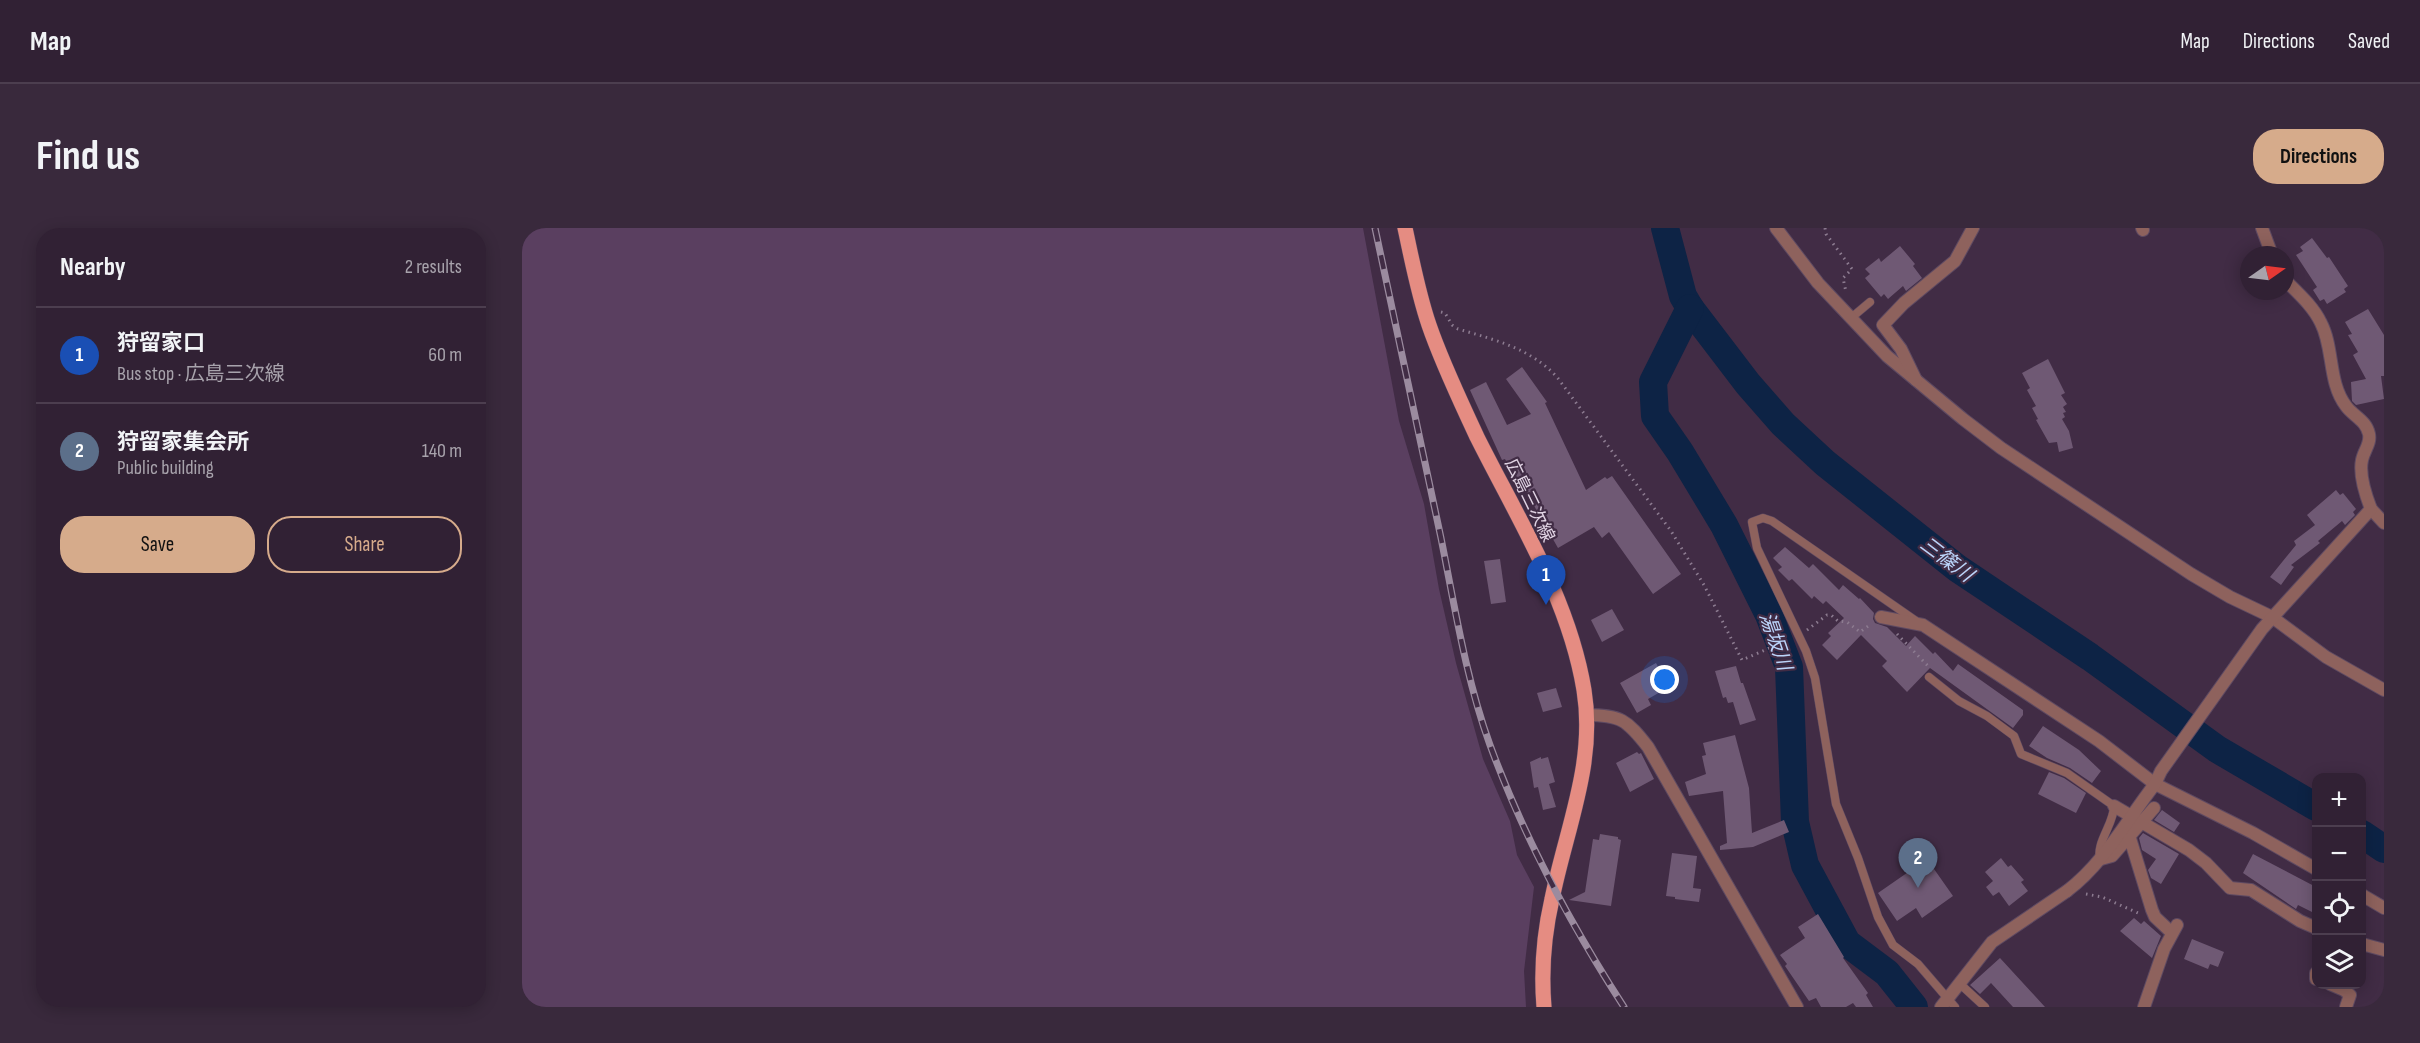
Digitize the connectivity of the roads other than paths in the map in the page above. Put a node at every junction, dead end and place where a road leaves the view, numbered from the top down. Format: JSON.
{"nodes":[{"id":1,"x":1405,"y":228,"type":"edge"},
{"id":2,"x":1776,"y":228,"type":"edge"},
{"id":3,"x":1973,"y":228,"type":"edge"},
{"id":4,"x":2262,"y":228,"type":"edge"},
{"id":5,"x":2269,"y":246,"type":"edge"},
{"id":6,"x":2294,"y":290,"type":"edge"},
{"id":7,"x":1870,"y":302,"type":"dead end"},
{"id":8,"x":1855,"y":315,"type":"junction"},
{"id":9,"x":1917,"y":381,"type":"junction"},
{"id":10,"x":2371,"y":509,"type":"junction"},
{"id":11,"x":2384,"y":524,"type":"edge"},
{"id":12,"x":1881,"y":617,"type":"road end"},
{"id":13,"x":2272,"y":617,"type":"junction"},
{"id":14,"x":1923,"y":625,"type":"junction"},
{"id":15,"x":1929,"y":677,"type":"road end"},
{"id":16,"x":2384,"y":690,"type":"edge"},
{"id":17,"x":1586,"y":715,"type":"junction"},
{"id":18,"x":2156,"y":784,"type":"junction"},
{"id":19,"x":2114,"y":806,"type":"junction"},
{"id":20,"x":2154,"y":808,"type":"dead end"},
{"id":21,"x":2136,"y":818,"type":"junction"},
{"id":22,"x":2129,"y":836,"type":"junction"},
{"id":23,"x":2100,"y":859,"type":"junction"},
{"id":24,"x":2312,"y":867,"type":"edge"},
{"id":25,"x":2366,"y":899,"type":"edge"},
{"id":26,"x":2384,"y":908,"type":"edge"},
{"id":27,"x":2312,"y":926,"type":"edge"},
{"id":28,"x":2366,"y":945,"type":"edge"},
{"id":29,"x":2384,"y":950,"type":"edge"},
{"id":30,"x":1959,"y":983,"type":"junction"},
{"id":31,"x":2341,"y":989,"type":"edge"},
{"id":32,"x":1947,"y":1004,"type":"edge"},
{"id":33,"x":1544,"y":1007,"type":"edge"},
{"id":34,"x":1797,"y":1007,"type":"edge"},
{"id":35,"x":1985,"y":1007,"type":"edge"},
{"id":36,"x":2144,"y":1007,"type":"edge"},
{"id":37,"x":2346,"y":1007,"type":"edge"}],
"edges":[{"from":1,"to":17,"type":"main road","name":"広島三次線"},
{"from":2,"to":8,"type":"street"},
{"from":3,"to":9,"type":"street"},
{"from":4,"to":5,"type":"street"},
{"from":6,"to":10,"type":"street"},
{"from":7,"to":8,"type":"lane"},
{"from":8,"to":9,"type":"street"},
{"from":9,"to":13,"type":"street"},
{"from":10,"to":11,"type":"street"},
{"from":10,"to":13,"type":"street"},
{"from":12,"to":14,"type":"street"},
{"from":13,"to":16,"type":"street"},
{"from":13,"to":18,"type":"street"},
{"from":14,"to":18,"type":"street"},
{"from":14,"to":32,"type":"lane"},
{"from":15,"to":19,"type":"lane"},
{"from":17,"to":33,"type":"main road","name":"広島三次線"},
{"from":17,"to":34,"type":"street"},
{"from":18,"to":21,"type":"street"},
{"from":18,"to":24,"type":"street"},
{"from":19,"to":21,"type":"street"},
{"from":19,"to":23,"type":"lane"},
{"from":20,"to":21,"type":"street"},
{"from":21,"to":22,"type":"street"},
{"from":21,"to":23,"type":"street"},
{"from":21,"to":27,"type":"street"},
{"from":22,"to":23,"type":"street"},
{"from":22,"to":36,"type":"street"},
{"from":23,"to":30,"type":"street"},
{"from":25,"to":26,"type":"street"},
{"from":28,"to":29,"type":"street"},
{"from":30,"to":32,"type":"street"},
{"from":30,"to":35,"type":"lane"},
{"from":31,"to":37,"type":"street"}]}
